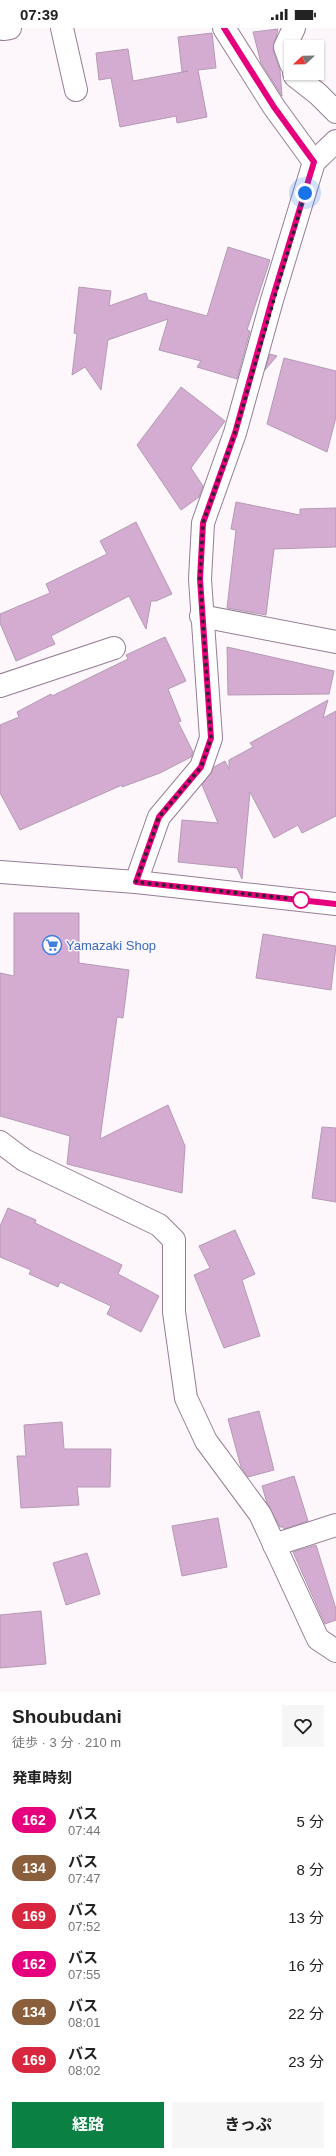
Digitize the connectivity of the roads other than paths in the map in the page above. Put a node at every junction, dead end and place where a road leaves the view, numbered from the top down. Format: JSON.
{"nodes":[{"id":1,"x":62,"y":28,"type":"edge"},
{"id":2,"x":224,"y":28,"type":"edge"},
{"id":3,"x":294,"y":28,"type":"edge"},
{"id":4,"x":288,"y":40,"type":"edge"},
{"id":5,"x":300,"y":80,"type":"edge"},
{"id":6,"x":76,"y":90,"type":"dead end"},
{"id":7,"x":336,"y":112,"type":"edge"},
{"id":8,"x":336,"y":141,"type":"edge"},
{"id":9,"x":314,"y":162,"type":"junction"},
{"id":10,"x":201,"y":616,"type":"junction"},
{"id":11,"x":336,"y":642,"type":"edge"},
{"id":12,"x":114,"y":648,"type":"dead end"},
{"id":13,"x":0,"y":686,"type":"edge"},
{"id":14,"x":0,"y":872,"type":"edge"},
{"id":15,"x":136,"y":882,"type":"junction"},
{"id":16,"x":336,"y":904,"type":"edge"},
{"id":17,"x":0,"y":1142,"type":"edge"},
{"id":18,"x":336,"y":1525,"type":"edge"},
{"id":19,"x":274,"y":1545,"type":"junction"},
{"id":20,"x":336,"y":1651,"type":"edge"}],
"edges":[{"from":1,"to":6,"type":"street"},
{"from":2,"to":9,"type":"street"},
{"from":3,"to":4,"type":"street"},
{"from":5,"to":7,"type":"street"},
{"from":8,"to":9,"type":"street"},
{"from":9,"to":10,"type":"street"},
{"from":10,"to":11,"type":"street"},
{"from":10,"to":15,"type":"street"},
{"from":12,"to":13,"type":"street"},
{"from":14,"to":15,"type":"street"},
{"from":15,"to":16,"type":"street"},
{"from":17,"to":19,"type":"street"},
{"from":18,"to":19,"type":"street"},
{"from":19,"to":20,"type":"street"}]}
